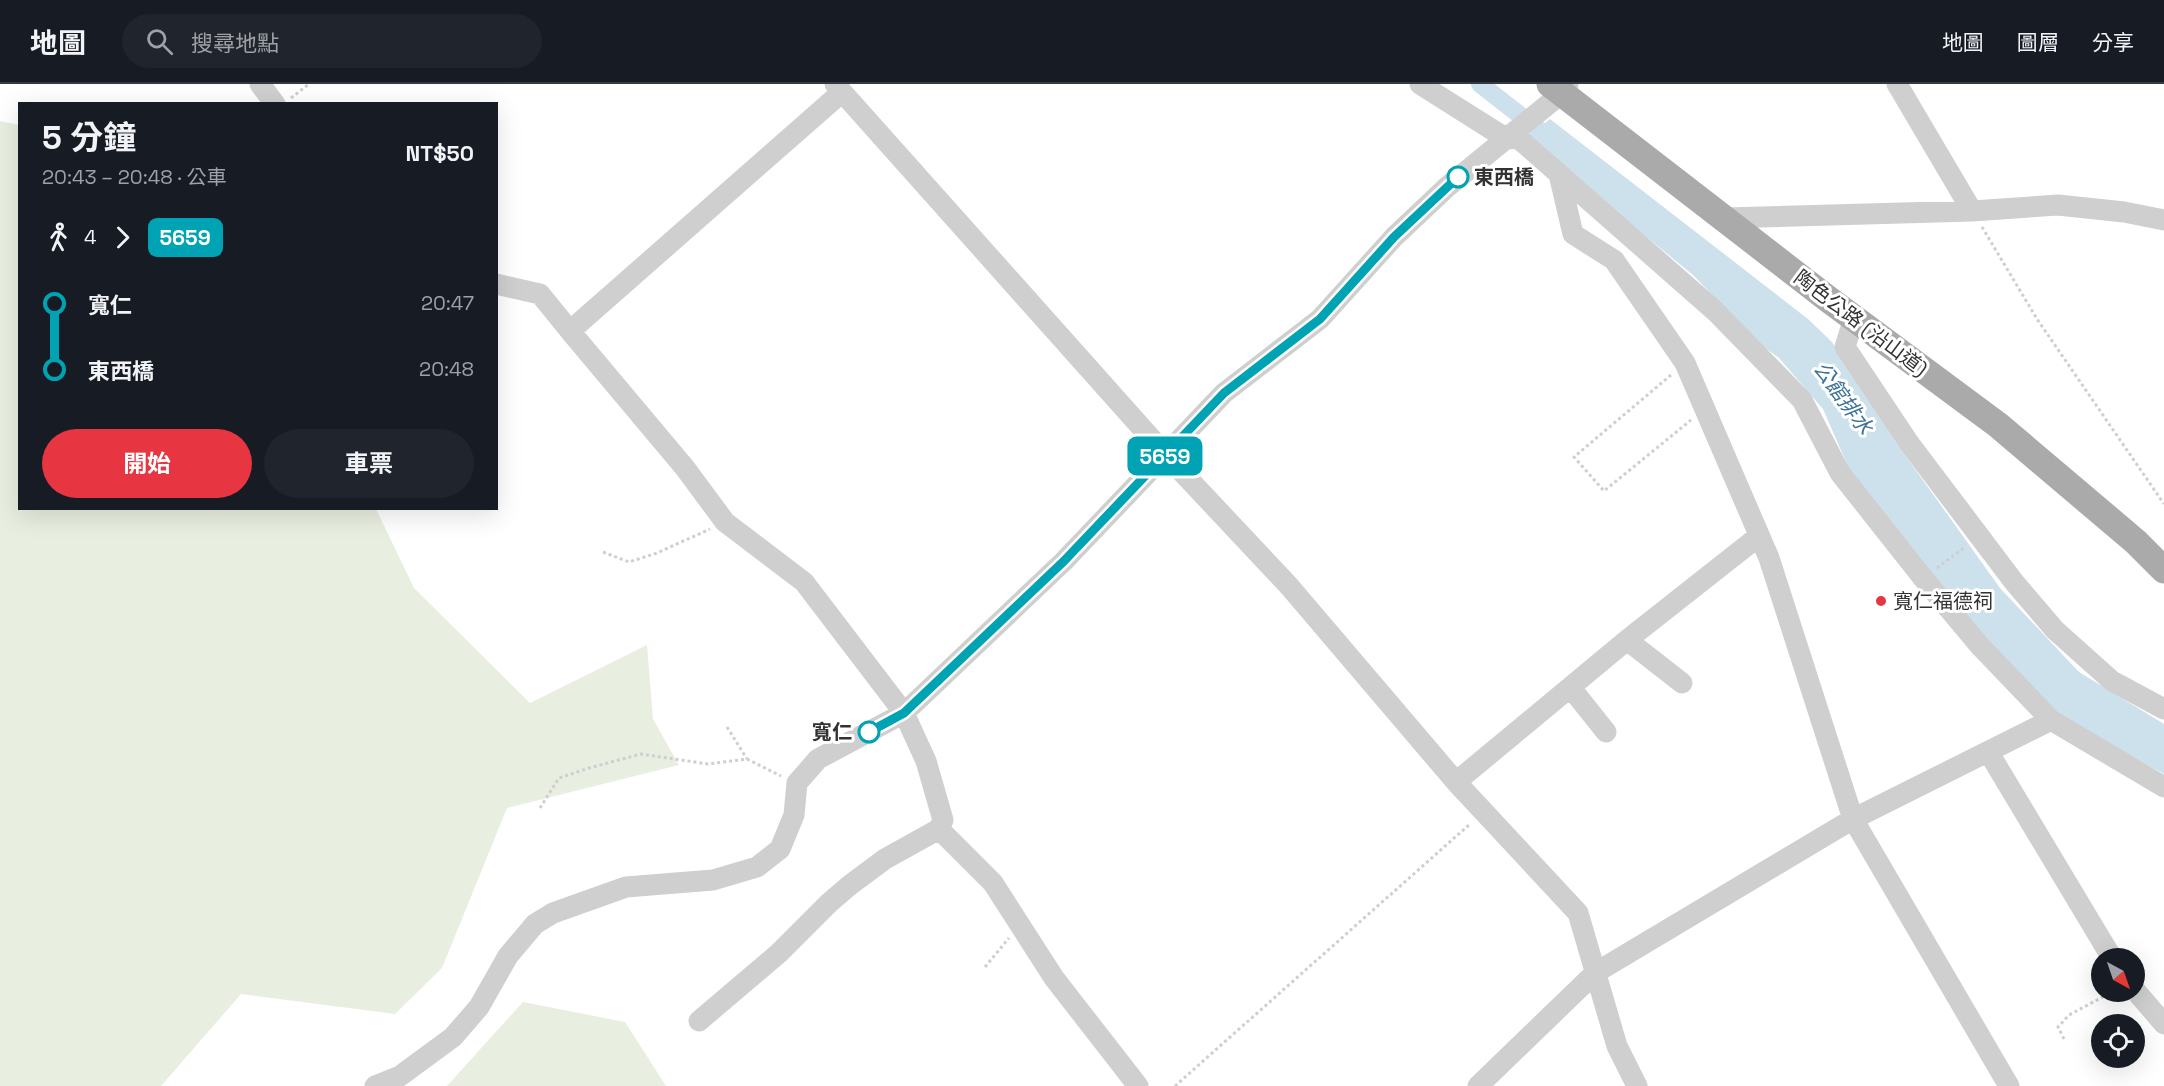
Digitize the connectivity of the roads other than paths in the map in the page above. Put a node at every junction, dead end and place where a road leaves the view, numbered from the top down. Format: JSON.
{"nodes":[{"id":1,"x":260,"y":84,"type":"edge"},
{"id":2,"x":1420,"y":84,"type":"edge"},
{"id":3,"x":1897,"y":84,"type":"edge"},
{"id":4,"x":838,"y":88,"type":"edge"},
{"id":5,"x":1556,"y":93,"type":"edge"},
{"id":6,"x":274,"y":102,"type":"edge"},
{"id":7,"x":1507,"y":139,"type":"junction"},
{"id":8,"x":1559,"y":174,"type":"junction"},
{"id":9,"x":1972,"y":212,"type":"junction"},
{"id":10,"x":1724,"y":218,"type":"junction"},
{"id":11,"x":2164,"y":220,"type":"edge"},
{"id":12,"x":498,"y":284,"type":"edge"},
{"id":13,"x":1854,"y":318,"type":"junction"},
{"id":14,"x":570,"y":332,"type":"junction"},
{"id":15,"x":1166,"y":455,"type":"junction"},
{"id":16,"x":1759,"y":536,"type":"junction"},
{"id":17,"x":2164,"y":570,"type":"edge"},
{"id":18,"x":1627,"y":640,"type":"junction"},
{"id":19,"x":1682,"y":684,"type":"dead end"},
{"id":20,"x":1571,"y":688,"type":"junction"},
{"id":21,"x":2164,"y":709,"type":"edge"},
{"id":22,"x":904,"y":713,"type":"junction"},
{"id":23,"x":2051,"y":720,"type":"junction"},
{"id":24,"x":1606,"y":732,"type":"dead end"},
{"id":25,"x":1989,"y":753,"type":"junction"},
{"id":26,"x":1456,"y":782,"type":"junction"},
{"id":27,"x":2164,"y":787,"type":"edge"},
{"id":28,"x":1853,"y":819,"type":"junction"},
{"id":29,"x":939,"y":829,"type":"junction"},
{"id":30,"x":2106,"y":948,"type":"edge"},
{"id":31,"x":1595,"y":973,"type":"junction"},
{"id":32,"x":2145,"y":1002,"type":"edge"},
{"id":33,"x":699,"y":1021,"type":"dead end"},
{"id":34,"x":2164,"y":1024,"type":"edge"},
{"id":35,"x":375,"y":1086,"type":"edge"},
{"id":36,"x":1138,"y":1086,"type":"edge"},
{"id":37,"x":1478,"y":1086,"type":"edge"},
{"id":38,"x":1637,"y":1086,"type":"edge"},
{"id":39,"x":2009,"y":1086,"type":"edge"}],
"edges":[{"from":1,"to":6,"type":"street"},
{"from":2,"to":7,"type":"street"},
{"from":3,"to":9,"type":"street"},
{"from":4,"to":14,"type":"street"},
{"from":4,"to":15,"type":"street"},
{"from":5,"to":7,"type":"street"},
{"from":5,"to":10,"type":"main road","name":"陶色公路 (沿山道)"},
{"from":7,"to":8,"type":"street"},
{"from":7,"to":15,"type":"street"},
{"from":8,"to":16,"type":"street"},
{"from":8,"to":23,"type":"street"},
{"from":9,"to":10,"type":"street"},
{"from":9,"to":11,"type":"street"},
{"from":10,"to":13,"type":"main road","name":"陶色公路 (沿山道)"},
{"from":12,"to":14,"type":"street"},
{"from":13,"to":17,"type":"main road","name":"陶色公路 (沿山道)"},
{"from":13,"to":21,"type":"street"},
{"from":14,"to":22,"type":"street"},
{"from":15,"to":22,"type":"street"},
{"from":15,"to":26,"type":"street"},
{"from":16,"to":18,"type":"street"},
{"from":16,"to":28,"type":"street"},
{"from":18,"to":19,"type":"street"},
{"from":18,"to":20,"type":"street"},
{"from":20,"to":24,"type":"street"},
{"from":20,"to":26,"type":"street"},
{"from":22,"to":29,"type":"street"},
{"from":22,"to":35,"type":"street"},
{"from":23,"to":25,"type":"street"},
{"from":23,"to":27,"type":"street"},
{"from":25,"to":28,"type":"street"},
{"from":25,"to":30,"type":"street"},
{"from":26,"to":31,"type":"street"},
{"from":28,"to":31,"type":"street"},
{"from":28,"to":39,"type":"street"},
{"from":29,"to":33,"type":"street"},
{"from":29,"to":36,"type":"street"},
{"from":31,"to":37,"type":"street"},
{"from":31,"to":38,"type":"street"},
{"from":32,"to":34,"type":"street"}]}
